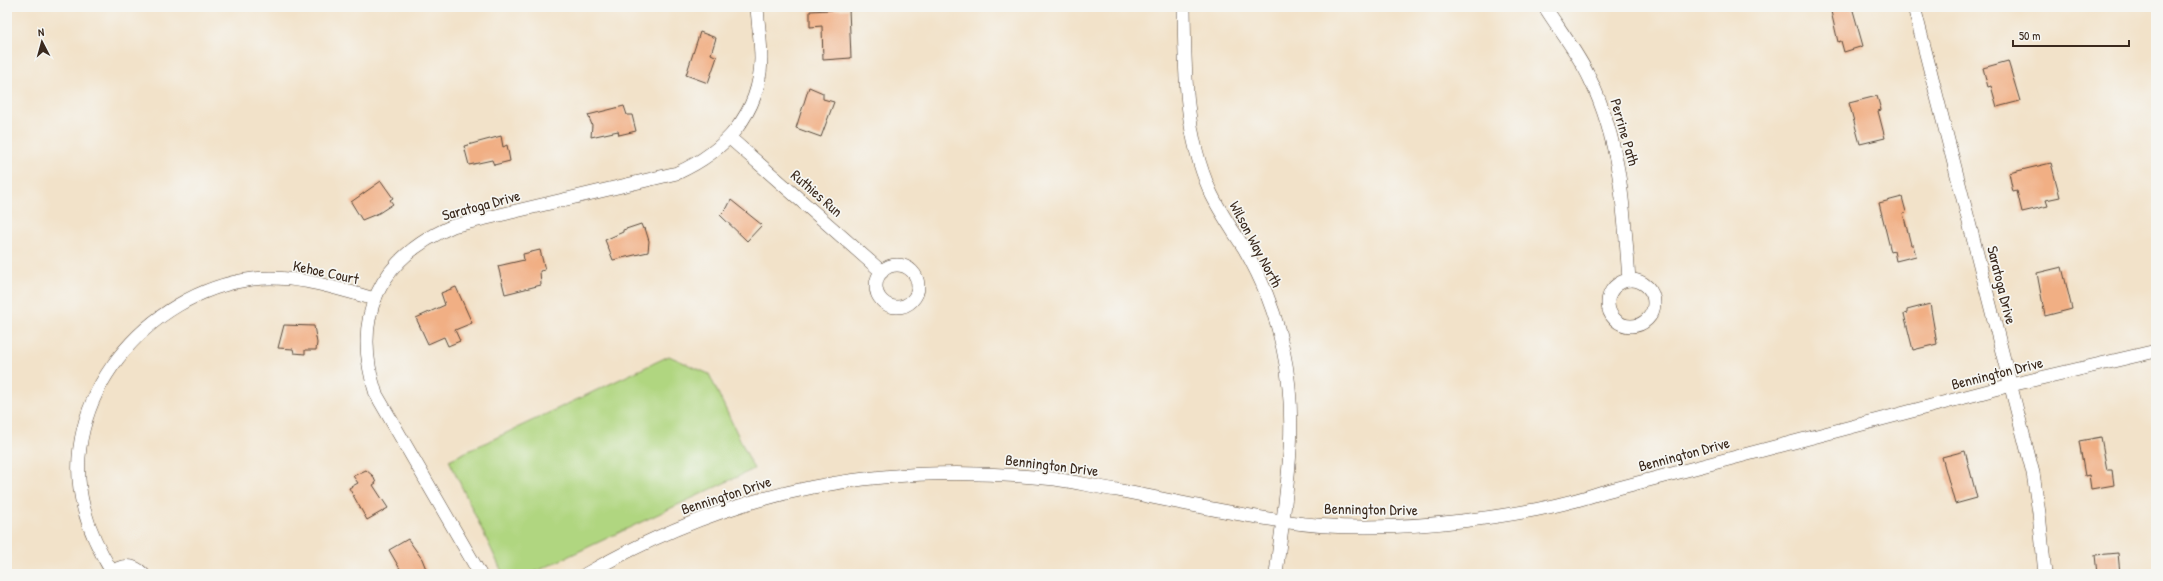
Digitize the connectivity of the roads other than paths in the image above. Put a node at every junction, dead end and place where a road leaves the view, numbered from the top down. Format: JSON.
{"nodes":[{"id":1,"x":757,"y":7,"type":"edge"},
{"id":2,"x":1184,"y":7,"type":"edge"},
{"id":3,"x":1545,"y":7,"type":"edge"},
{"id":4,"x":1914,"y":7,"type":"edge"},
{"id":5,"x":730,"y":138,"type":"junction"},
{"id":6,"x":882,"y":272,"type":"dead end"},
{"id":7,"x":1629,"y":280,"type":"dead end"},
{"id":8,"x":375,"y":299,"type":"junction"},
{"id":9,"x":2156,"y":351,"type":"edge"},
{"id":10,"x":2011,"y":385,"type":"junction"},
{"id":11,"x":1282,"y":521,"type":"junction"},
{"id":12,"x":112,"y":573,"type":"edge"},
{"id":13,"x":143,"y":574,"type":"edge"},
{"id":14,"x":480,"y":574,"type":"edge"},
{"id":15,"x":586,"y":574,"type":"edge"},
{"id":16,"x":1276,"y":574,"type":"edge"},
{"id":17,"x":2045,"y":574,"type":"edge"}],
"edges":[{"from":1,"to":5,"type":"street","name":"Saratoga Drive"},
{"from":2,"to":11,"type":"street","name":"Wilson Way North"},
{"from":3,"to":7,"type":"street","name":"Perrine Path"},
{"from":4,"to":10,"type":"street","name":"Saratoga Drive"},
{"from":5,"to":6,"type":"street","name":"Ruthies Run"},
{"from":5,"to":8,"type":"street","name":"Saratoga Drive"},
{"from":8,"to":12,"type":"street","name":"Kehoe Court"},
{"from":8,"to":14,"type":"street","name":"Saratoga Drive"},
{"from":9,"to":10,"type":"street","name":"Bennington Drive"},
{"from":10,"to":11,"type":"street","name":"Bennington Drive"},
{"from":10,"to":17,"type":"street","name":"Saratoga Drive"},
{"from":11,"to":15,"type":"street","name":"Bennington Drive"},
{"from":11,"to":16,"type":"street","name":"Wilson Way North"},
{"from":12,"to":13,"type":"street","name":"Kehoe Court"}]}
